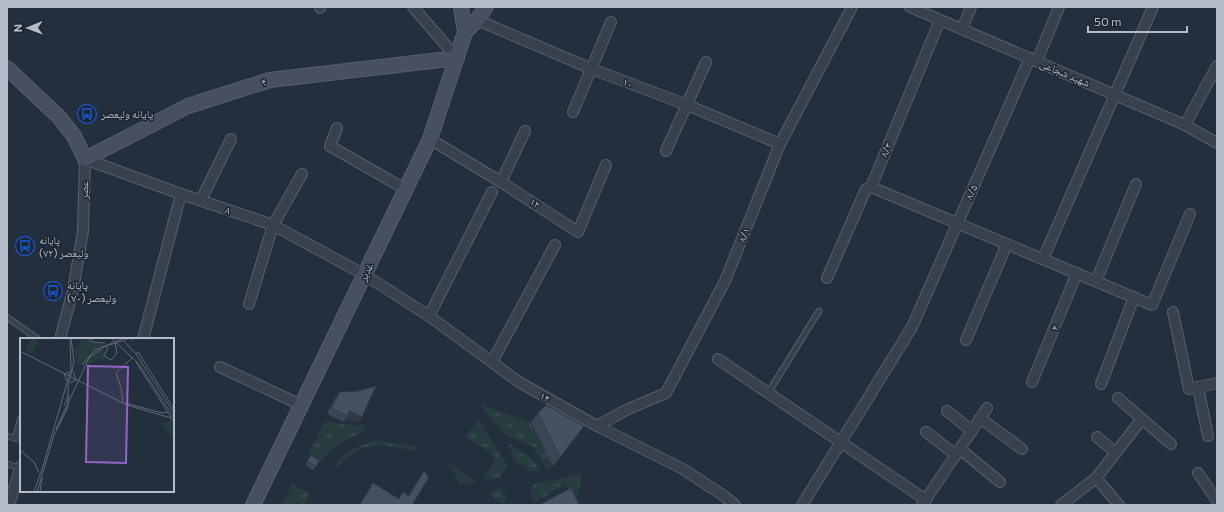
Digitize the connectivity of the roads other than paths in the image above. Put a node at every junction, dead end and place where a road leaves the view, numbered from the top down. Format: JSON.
{"nodes":[{"id":1,"x":413,"y":7,"type":"edge"},
{"id":2,"x":461,"y":7,"type":"edge"},
{"id":3,"x":486,"y":7,"type":"edge"},
{"id":4,"x":852,"y":7,"type":"edge"},
{"id":5,"x":910,"y":7,"type":"edge"},
{"id":6,"x":971,"y":7,"type":"edge"},
{"id":7,"x":1059,"y":7,"type":"edge"},
{"id":8,"x":1153,"y":7,"type":"edge"},
{"id":9,"x":477,"y":20,"type":"junction"},
{"id":10,"x":940,"y":20,"type":"junction"},
{"id":11,"x":611,"y":22,"type":"dead end"},
{"id":12,"x":962,"y":29,"type":"junction"},
{"id":13,"x":465,"y":32,"type":"junction"},
{"id":14,"x":457,"y":58,"type":"junction"},
{"id":15,"x":1033,"y":60,"type":"junction"},
{"id":16,"x":706,"y":62,"type":"dead end"},
{"id":17,"x":1217,"y":66,"type":"edge"},
{"id":18,"x":7,"y":68,"type":"edge"},
{"id":19,"x":592,"y":69,"type":"junction"},
{"id":20,"x":1115,"y":94,"type":"junction"},
{"id":21,"x":687,"y":105,"type":"junction"},
{"id":22,"x":574,"y":112,"type":"dead end"},
{"id":23,"x":1185,"y":125,"type":"junction"},
{"id":24,"x":337,"y":128,"type":"dead end"},
{"id":25,"x":525,"y":131,"type":"dead end"},
{"id":26,"x":231,"y":138,"type":"dead end"},
{"id":27,"x":430,"y":139,"type":"junction"},
{"id":28,"x":1217,"y":142,"type":"edge"},
{"id":29,"x":780,"y":144,"type":"junction"},
{"id":30,"x":666,"y":151,"type":"dead end"},
{"id":31,"x":85,"y":159,"type":"junction"},
{"id":32,"x":606,"y":165,"type":"dead end"},
{"id":33,"x":302,"y":174,"type":"dead end"},
{"id":34,"x":501,"y":182,"type":"junction"},
{"id":35,"x":1136,"y":184,"type":"dead end"},
{"id":36,"x":871,"y":187,"type":"junction"},
{"id":37,"x":405,"y":189,"type":"junction"},
{"id":38,"x":492,"y":192,"type":"dead end"},
{"id":39,"x":181,"y":194,"type":"junction"},
{"id":40,"x":200,"y":200,"type":"junction"},
{"id":41,"x":1190,"y":214,"type":"dead end"},
{"id":42,"x":957,"y":223,"type":"junction"},
{"id":43,"x":273,"y":226,"type":"junction"},
{"id":44,"x":1007,"y":244,"type":"junction"},
{"id":45,"x":555,"y":245,"type":"dead end"},
{"id":46,"x":1043,"y":259,"type":"junction"},
{"id":47,"x":1077,"y":273,"type":"junction"},
{"id":48,"x":365,"y":274,"type":"junction"},
{"id":49,"x":827,"y":278,"type":"dead end"},
{"id":50,"x":1096,"y":281,"type":"junction"},
{"id":51,"x":1134,"y":297,"type":"junction"},
{"id":52,"x":249,"y":304,"type":"dead end"},
{"id":53,"x":819,"y":310,"type":"dead end"},
{"id":54,"x":1173,"y":312,"type":"dead end"},
{"id":55,"x":429,"y":316,"type":"junction"},
{"id":56,"x":7,"y":317,"type":"edge"},
{"id":57,"x":37,"y":338,"type":"edge"},
{"id":58,"x":60,"y":338,"type":"edge"},
{"id":59,"x":143,"y":338,"type":"edge"},
{"id":60,"x":966,"y":340,"type":"dead end"},
{"id":61,"x":718,"y":359,"type":"dead end"},
{"id":62,"x":492,"y":362,"type":"junction"},
{"id":63,"x":220,"y":367,"type":"dead end"},
{"id":64,"x":1032,"y":382,"type":"dead end"},
{"id":65,"x":1217,"y":383,"type":"edge"},
{"id":66,"x":1101,"y":384,"type":"dead end"},
{"id":67,"x":1198,"y":387,"type":"junction"},
{"id":68,"x":768,"y":393,"type":"junction"},
{"id":69,"x":1118,"y":398,"type":"dead end"},
{"id":70,"x":301,"y":405,"type":"junction"},
{"id":71,"x":987,"y":408,"type":"dead end"},
{"id":72,"x":947,"y":411,"type":"dead end"},
{"id":73,"x":980,"y":418,"type":"junction"},
{"id":74,"x":1142,"y":419,"type":"junction"},
{"id":75,"x":20,"y":421,"type":"edge"},
{"id":76,"x":597,"y":426,"type":"junction"},
{"id":77,"x":972,"y":430,"type":"junction"},
{"id":78,"x":926,"y":432,"type":"dead end"},
{"id":79,"x":7,"y":436,"type":"edge"},
{"id":80,"x":1208,"y":436,"type":"dead end"},
{"id":81,"x":1097,"y":437,"type":"dead end"},
{"id":82,"x":15,"y":438,"type":"junction"},
{"id":83,"x":20,"y":440,"type":"edge"},
{"id":84,"x":840,"y":442,"type":"junction"},
{"id":85,"x":1171,"y":444,"type":"dead end"},
{"id":86,"x":1022,"y":449,"type":"dead end"},
{"id":87,"x":958,"y":452,"type":"junction"},
{"id":88,"x":1116,"y":453,"type":"junction"},
{"id":89,"x":7,"y":464,"type":"edge"},
{"id":90,"x":20,"y":467,"type":"edge"},
{"id":91,"x":20,"y":470,"type":"edge"},
{"id":92,"x":1198,"y":473,"type":"dead end"},
{"id":93,"x":1096,"y":478,"type":"junction"},
{"id":94,"x":1000,"y":482,"type":"dead end"},
{"id":95,"x":924,"y":502,"type":"edge"},
{"id":96,"x":1217,"y":502,"type":"edge"},
{"id":97,"x":9,"y":505,"type":"edge"},
{"id":98,"x":253,"y":505,"type":"edge"},
{"id":99,"x":734,"y":505,"type":"edge"},
{"id":100,"x":802,"y":505,"type":"edge"},
{"id":101,"x":1061,"y":505,"type":"edge"},
{"id":102,"x":1119,"y":505,"type":"edge"},
{"id":103,"x":1213,"y":505,"type":"edge"}],
"edges":[{"from":1,"to":14,"type":"street"},
{"from":2,"to":13,"type":"street"},
{"from":3,"to":9,"type":"street"},
{"from":4,"to":29,"type":"street","name":"۸/۱"},
{"from":5,"to":10,"type":"street","name":"شهید شجاعی"},
{"from":6,"to":12,"type":"street"},
{"from":7,"to":15,"type":"street","name":"۸/۵"},
{"from":8,"to":20,"type":"street"},
{"from":9,"to":13,"type":"street"},
{"from":9,"to":19,"type":"street","name":"۱۰"},
{"from":10,"to":12,"type":"street","name":"شهید شجاعی"},
{"from":10,"to":36,"type":"street","name":"۸/۳"},
{"from":11,"to":19,"type":"street"},
{"from":12,"to":15,"type":"street","name":"شهید شجاعی"},
{"from":13,"to":14,"type":"street","name":"غدیر"},
{"from":14,"to":27,"type":"street","name":"غدیر"},
{"from":14,"to":31,"type":"street","name":"۴"},
{"from":15,"to":20,"type":"street","name":"شهید شجاعی"},
{"from":15,"to":42,"type":"street","name":"۸/۵"},
{"from":16,"to":21,"type":"street"},
{"from":17,"to":23,"type":"street"},
{"from":18,"to":31,"type":"street","name":"عصر"},
{"from":19,"to":21,"type":"street","name":"۱۰"},
{"from":19,"to":22,"type":"street"},
{"from":20,"to":23,"type":"street","name":"شهید شجاعی"},
{"from":20,"to":46,"type":"street"},
{"from":21,"to":29,"type":"street","name":"۱۰"},
{"from":21,"to":30,"type":"street"},
{"from":23,"to":28,"type":"street","name":"شهید شجاعی"},
{"from":24,"to":37,"type":"street"},
{"from":25,"to":34,"type":"street"},
{"from":26,"to":40,"type":"street"},
{"from":27,"to":34,"type":"street","name":"۱۲"},
{"from":27,"to":37,"type":"street","name":"غدیر"},
{"from":29,"to":76,"type":"street","name":"۸/۱"},
{"from":31,"to":39,"type":"street","name":"۸"},
{"from":31,"to":58,"type":"street","name":"عصر"},
{"from":32,"to":34,"type":"street","name":"۱۲"},
{"from":33,"to":43,"type":"street"},
{"from":35,"to":50,"type":"street"},
{"from":36,"to":42,"type":"street"},
{"from":36,"to":49,"type":"street","name":"۸/۳"},
{"from":37,"to":48,"type":"street","name":"غدیر"},
{"from":38,"to":55,"type":"street"},
{"from":39,"to":40,"type":"street","name":"۸"},
{"from":39,"to":59,"type":"street"},
{"from":40,"to":43,"type":"street","name":"۸"},
{"from":41,"to":51,"type":"street"},
{"from":42,"to":44,"type":"street"},
{"from":42,"to":84,"type":"street","name":"۸/۵"},
{"from":43,"to":48,"type":"street","name":"۸"},
{"from":43,"to":52,"type":"street"},
{"from":44,"to":46,"type":"street"},
{"from":44,"to":60,"type":"street"},
{"from":45,"to":62,"type":"street"},
{"from":46,"to":47,"type":"street"},
{"from":47,"to":50,"type":"street"},
{"from":47,"to":64,"type":"street","name":"۴"},
{"from":48,"to":55,"type":"street","name":"۱۴"},
{"from":48,"to":70,"type":"street","name":"غدیر"},
{"from":50,"to":51,"type":"street"},
{"from":51,"to":66,"type":"street"},
{"from":53,"to":68,"type":"lane"},
{"from":54,"to":67,"type":"street"},
{"from":55,"to":62,"type":"street","name":"۱۴"},
{"from":56,"to":57,"type":"lane"},
{"from":61,"to":68,"type":"street"},
{"from":62,"to":76,"type":"street","name":"۱۴"},
{"from":63,"to":70,"type":"street"},
{"from":65,"to":67,"type":"street"},
{"from":67,"to":80,"type":"street"},
{"from":68,"to":84,"type":"street"},
{"from":69,"to":74,"type":"street"},
{"from":70,"to":98,"type":"street","name":"غدیر"},
{"from":71,"to":73,"type":"street"},
{"from":72,"to":77,"type":"street"},
{"from":73,"to":77,"type":"street"},
{"from":73,"to":86,"type":"street"},
{"from":74,"to":85,"type":"street"},
{"from":74,"to":88,"type":"street"},
{"from":75,"to":82,"type":"lane"},
{"from":76,"to":99,"type":"street","name":"۱۴"},
{"from":77,"to":87,"type":"street"},
{"from":78,"to":87,"type":"street"},
{"from":79,"to":82,"type":"lane"},
{"from":81,"to":88,"type":"street"},
{"from":82,"to":83,"type":"lane"},
{"from":84,"to":95,"type":"street"},
{"from":84,"to":100,"type":"street","name":"۸/۵"},
{"from":87,"to":94,"type":"street"},
{"from":87,"to":95,"type":"street"},
{"from":88,"to":93,"type":"street"},
{"from":89,"to":90,"type":"lane"},
{"from":91,"to":97,"type":"street"},
{"from":92,"to":96,"type":"street"},
{"from":93,"to":101,"type":"street"},
{"from":93,"to":102,"type":"street"},
{"from":96,"to":103,"type":"street"}]}
